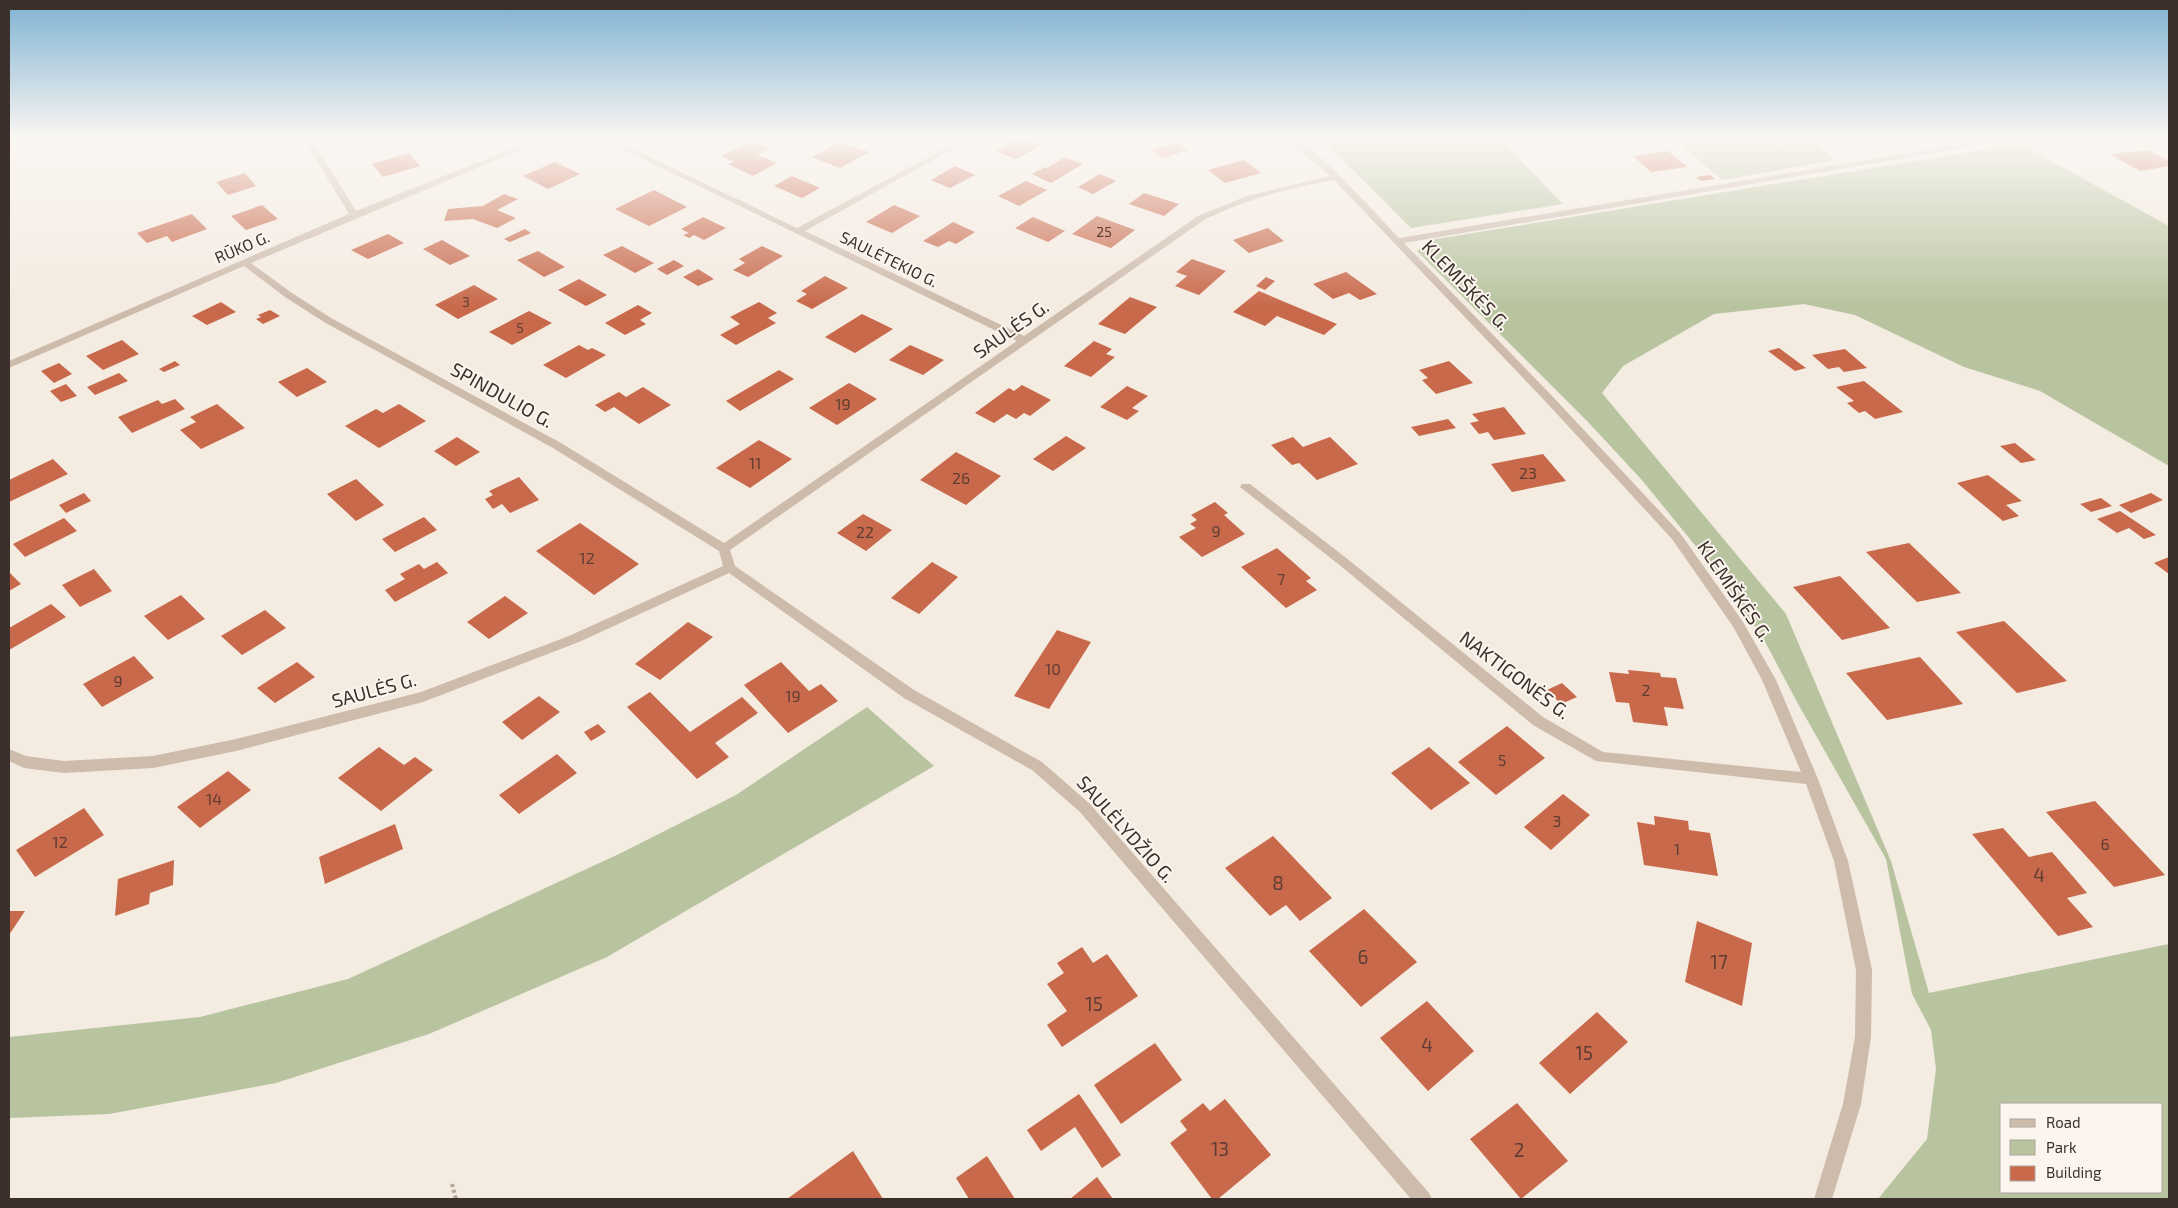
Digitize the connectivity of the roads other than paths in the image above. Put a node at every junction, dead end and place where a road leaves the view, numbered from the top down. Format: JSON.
{"nodes":[{"id":1,"x":341,"y":194,"type":"edge"},
{"id":2,"x":407,"y":194,"type":"edge"},
{"id":3,"x":722,"y":194,"type":"edge"},
{"id":4,"x":865,"y":194,"type":"edge"},
{"id":5,"x":1262,"y":194,"type":"edge"},
{"id":6,"x":1353,"y":194,"type":"edge"},
{"id":7,"x":1675,"y":194,"type":"edge"},
{"id":8,"x":354,"y":216,"type":"junction"},
{"id":9,"x":798,"y":231,"type":"junction"},
{"id":10,"x":1397,"y":241,"type":"junction"},
{"id":11,"x":245,"y":263,"type":"junction"},
{"id":12,"x":1026,"y":341,"type":"junction"},
{"id":13,"x":9,"y":366,"type":"edge"},
{"id":14,"x":1246,"y":486,"type":"dead end"},
{"id":15,"x":724,"y":549,"type":"junction"},
{"id":16,"x":730,"y":568,"type":"junction"},
{"id":17,"x":9,"y":755,"type":"edge"},
{"id":18,"x":1811,"y":779,"type":"junction"},
{"id":19,"x":1422,"y":1199,"type":"edge"},
{"id":20,"x":1823,"y":1199,"type":"edge"}],
"edges":[{"from":1,"to":8,"type":"street"},
{"from":2,"to":8,"type":"street","name":"RŪKO G."},
{"from":3,"to":9,"type":"street","name":"SAULĖTEKIO G."},
{"from":4,"to":9,"type":"street"},
{"from":5,"to":12,"type":"street","name":"SAULĖS G."},
{"from":6,"to":10,"type":"street","name":"KLEMIŠKĖS G."},
{"from":7,"to":10,"type":"street"},
{"from":8,"to":11,"type":"street","name":"RŪKO G."},
{"from":9,"to":12,"type":"street","name":"SAULĖTEKIO G."},
{"from":10,"to":18,"type":"street","name":"KLEMIŠKĖS G."},
{"from":11,"to":13,"type":"street","name":"RŪKO G."},
{"from":11,"to":15,"type":"street","name":"SPINDULIO G."},
{"from":12,"to":15,"type":"street","name":"SAULĖS G."},
{"from":14,"to":18,"type":"street","name":"NAKTIGONĖS G."},
{"from":15,"to":16,"type":"street"},
{"from":16,"to":17,"type":"street","name":"SAULĖS G."},
{"from":16,"to":19,"type":"street","name":"SAULĖLYDŽIO G."},
{"from":18,"to":20,"type":"street","name":"KLEMIŠKĖS G."}]}
